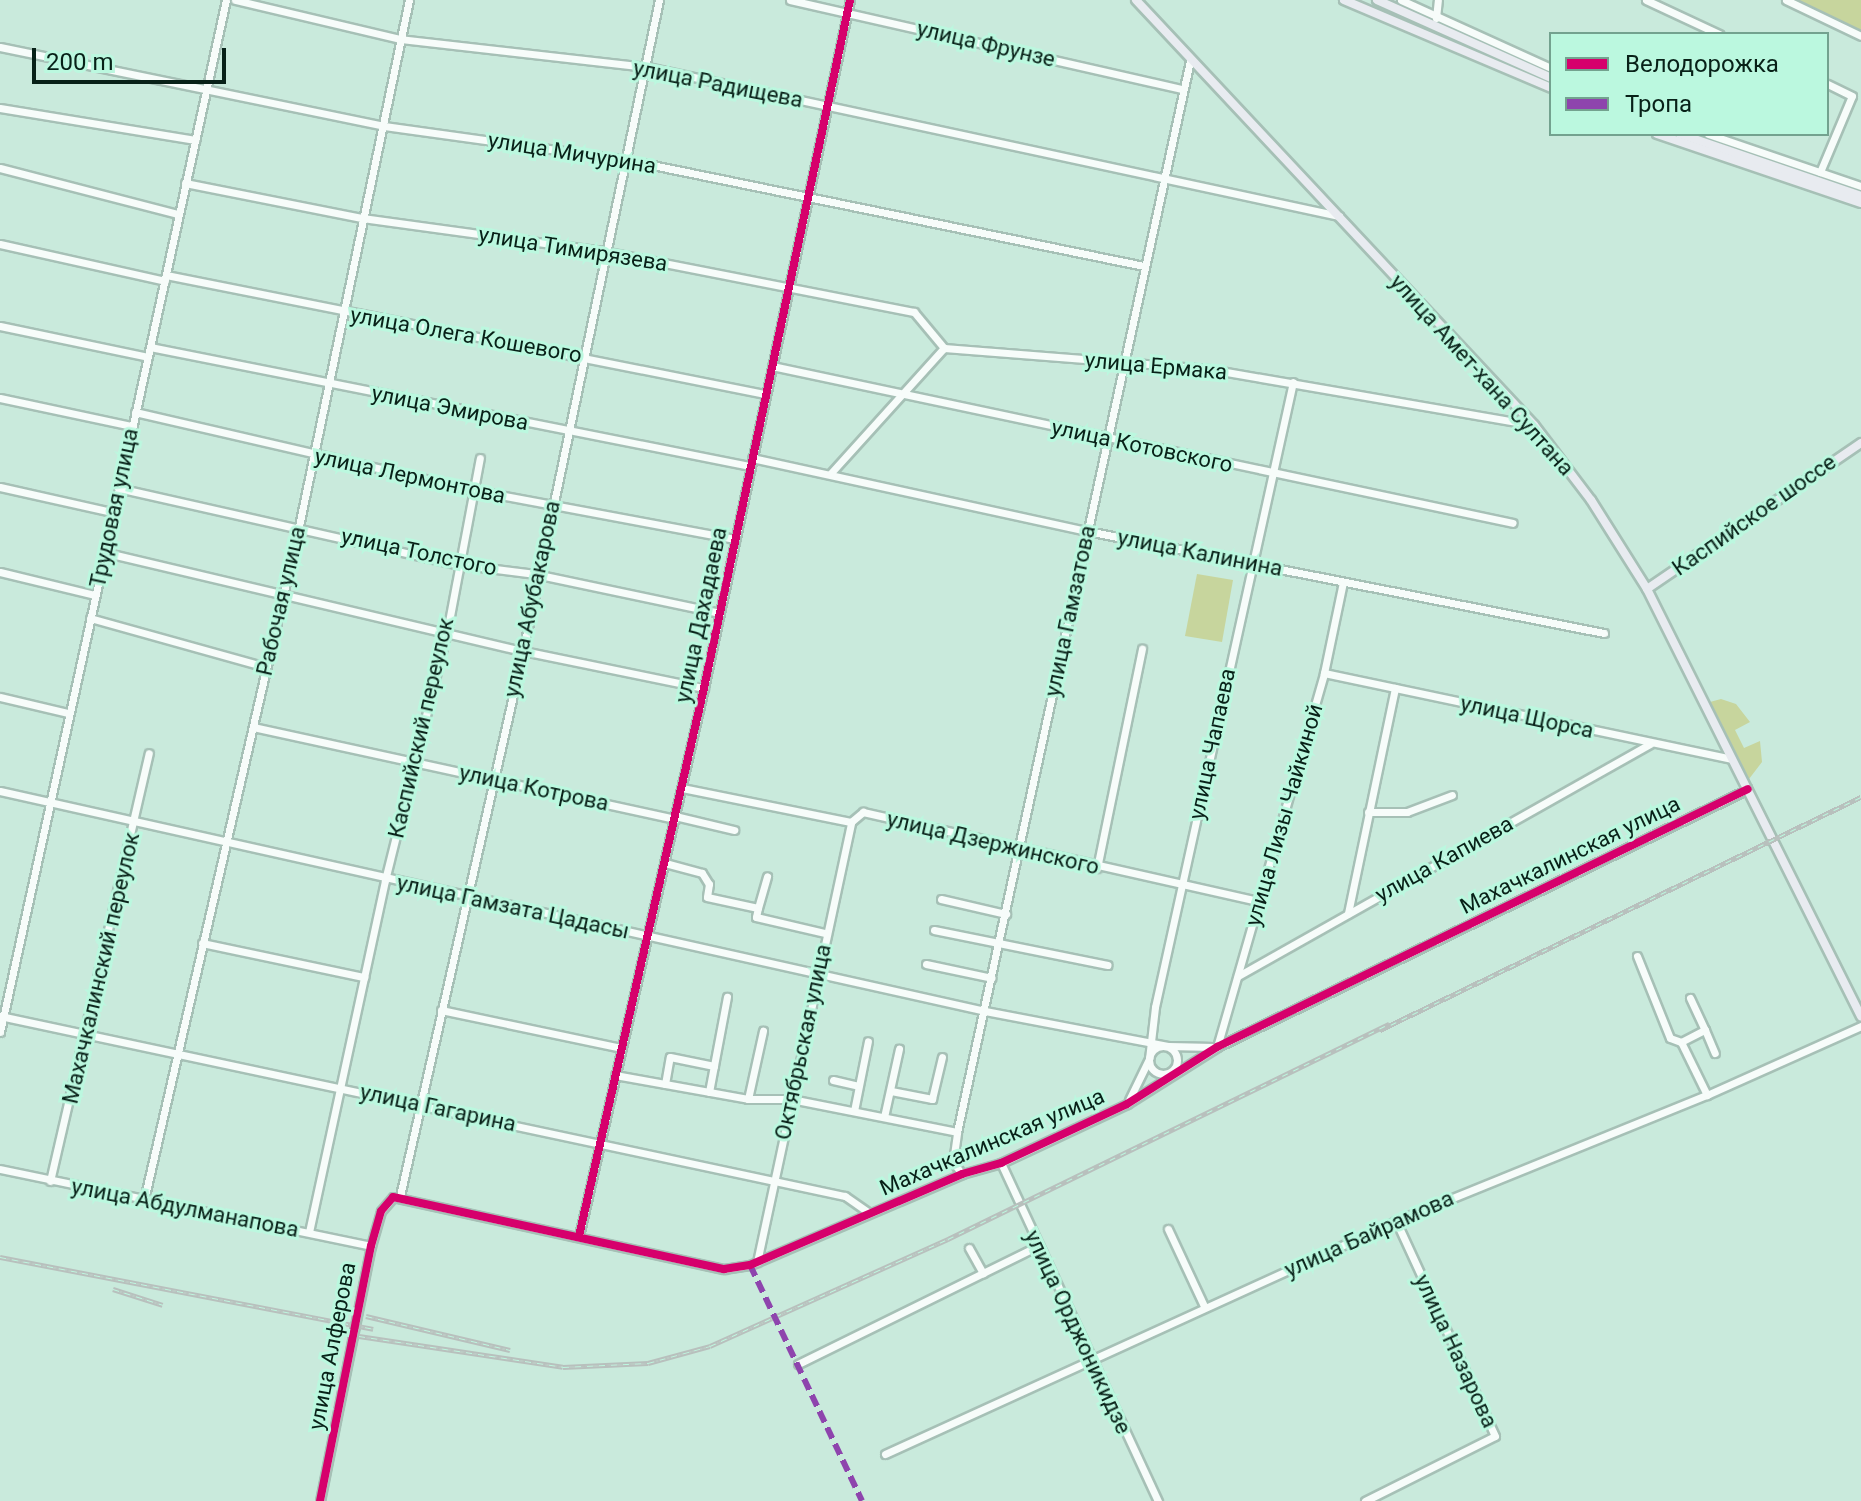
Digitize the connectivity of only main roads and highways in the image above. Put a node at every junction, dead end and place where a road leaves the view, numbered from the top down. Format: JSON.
{"nodes":[{"id":1,"x":1137,"y":0,"type":"edge"},
{"id":2,"x":1344,"y":0,"type":"edge"},
{"id":3,"x":1377,"y":0,"type":"edge"},
{"id":4,"x":1549,"y":77,"type":"edge"},
{"id":5,"x":1549,"y":87,"type":"edge"},
{"id":6,"x":1663,"y":136,"type":"edge"},
{"id":7,"x":1686,"y":136,"type":"edge"},
{"id":8,"x":1861,"y":196,"type":"edge"},
{"id":9,"x":1861,"y":203,"type":"edge"},
{"id":10,"x":1861,"y":443,"type":"edge"},
{"id":11,"x":1647,"y":589,"type":"junction"},
{"id":12,"x":1861,"y":1016,"type":"edge"}],
"edges":[{"from":1,"to":11,"type":"main road","name":"улица Амет-хана Султана"},
{"from":2,"to":5,"type":"main road"},
{"from":3,"to":4,"type":"main road"},
{"from":6,"to":9,"type":"main road"},
{"from":7,"to":8,"type":"main road"},
{"from":10,"to":11,"type":"main road","name":"Каспийское шоссе"},
{"from":11,"to":12,"type":"main road","name":"улица Амет-хана Султана"}]}
